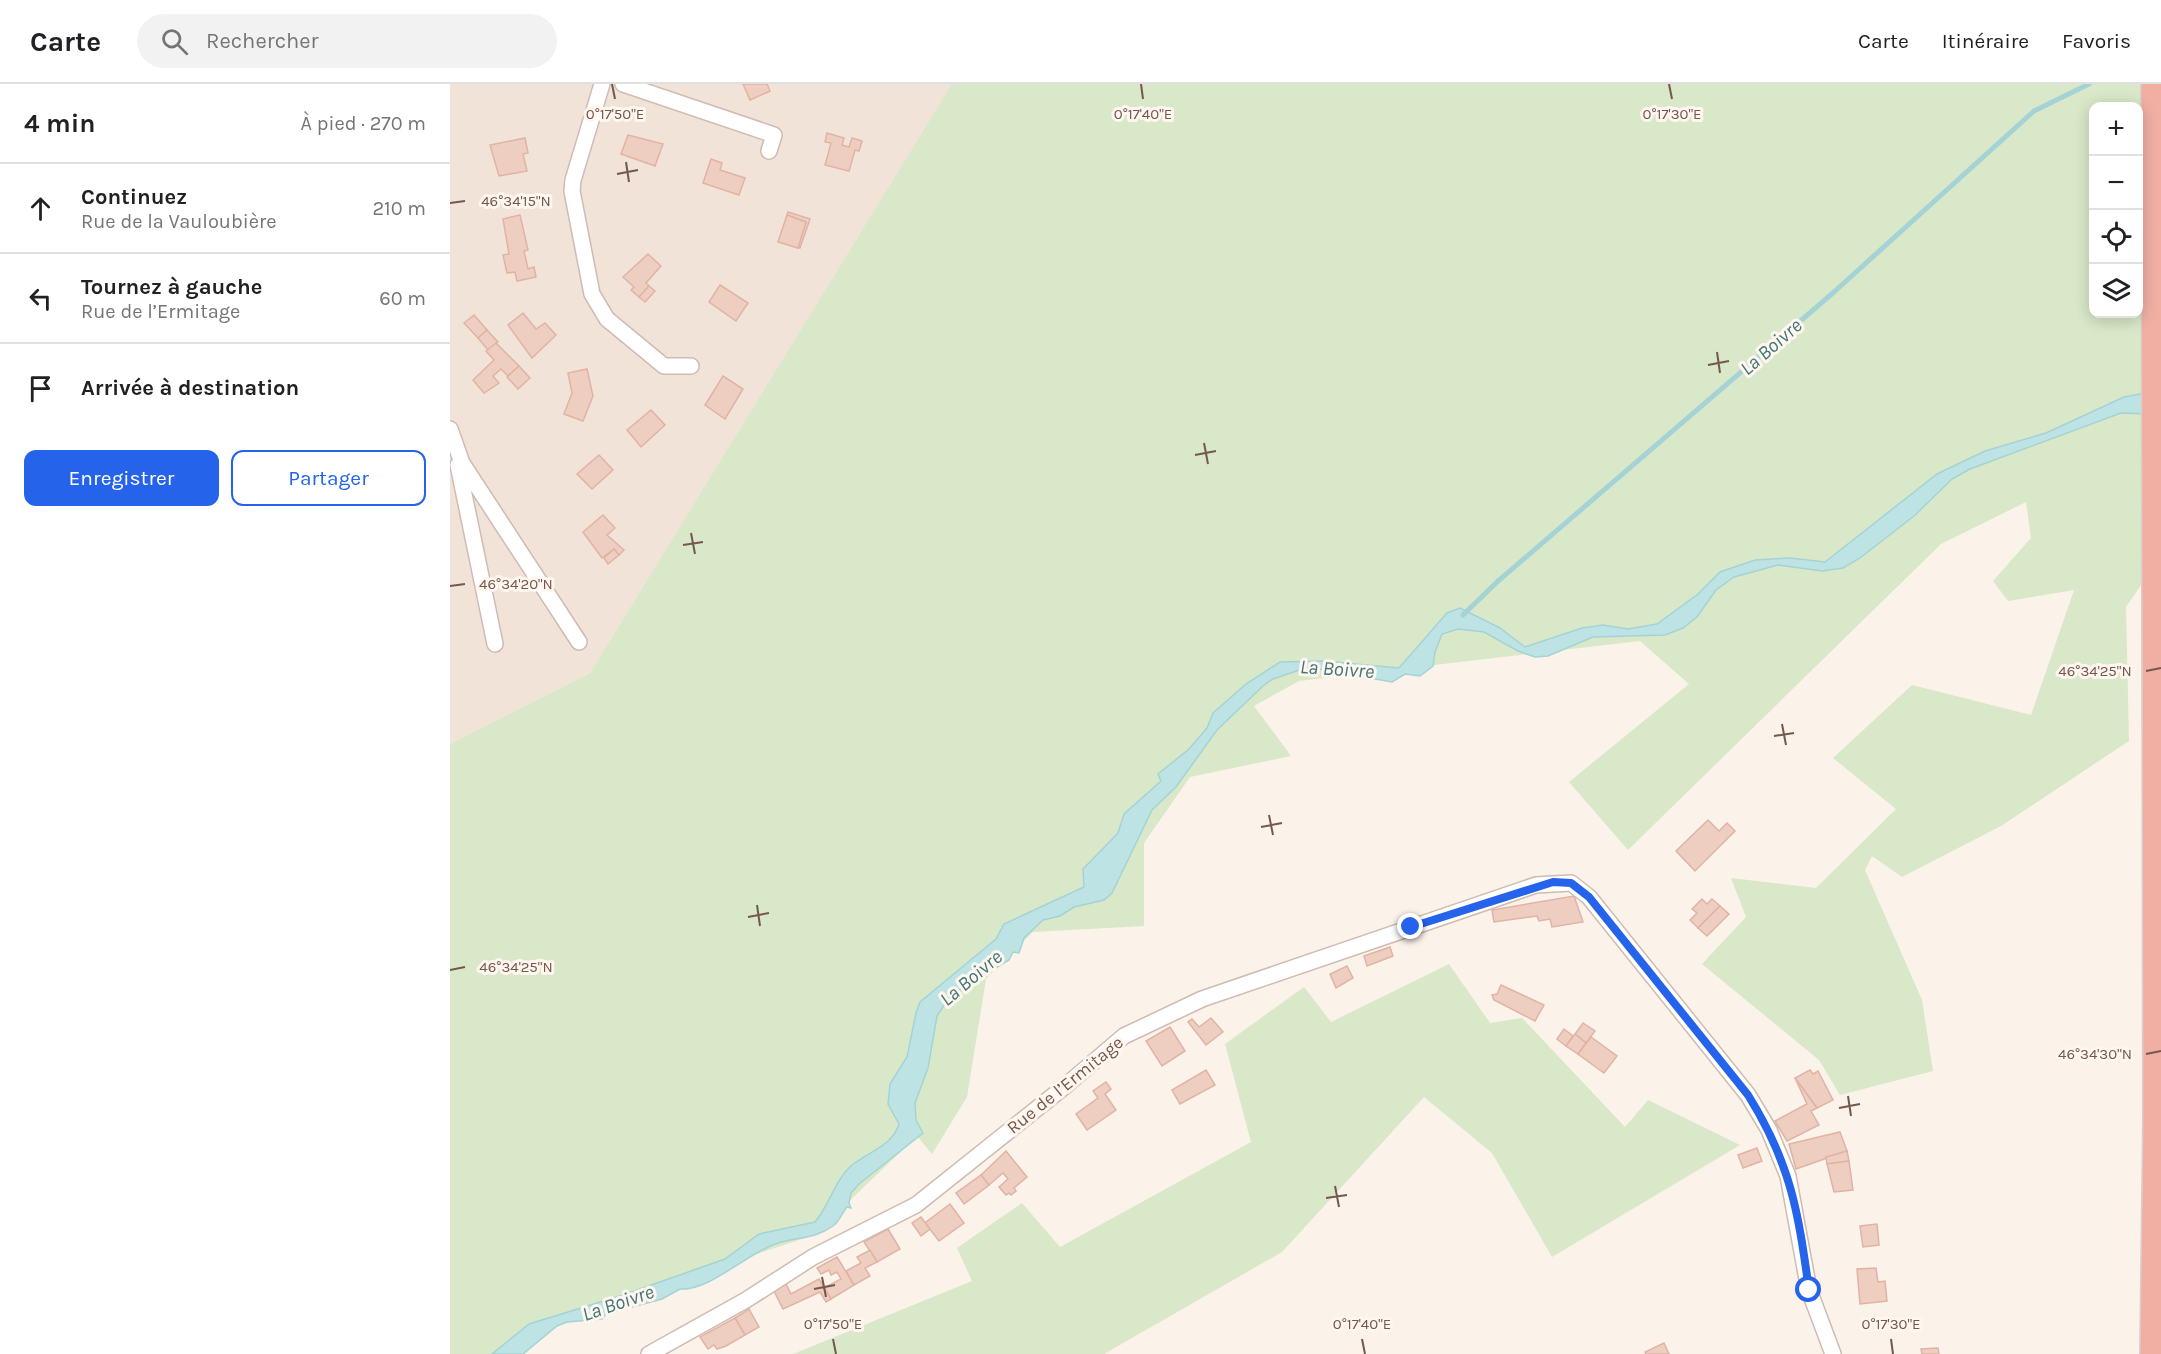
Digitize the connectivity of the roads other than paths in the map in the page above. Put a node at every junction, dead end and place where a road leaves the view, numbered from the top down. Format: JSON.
{"nodes":[{"id":1,"x":602,"y":84,"type":"edge"},
{"id":2,"x":623,"y":84,"type":"edge"},
{"id":3,"x":2155,"y":84,"type":"edge"},
{"id":4,"x":769,"y":151,"type":"dead end"},
{"id":5,"x":692,"y":366,"type":"dead end"},
{"id":6,"x":450,"y":430,"type":"edge"},
{"id":7,"x":579,"y":642,"type":"dead end"},
{"id":8,"x":495,"y":644,"type":"dead end"},
{"id":9,"x":650,"y":1354,"type":"edge"},
{"id":10,"x":1833,"y":1354,"type":"edge"},
{"id":11,"x":2154,"y":1354,"type":"edge"}],
"edges":[{"from":1,"to":5,"type":"street"},
{"from":2,"to":4,"type":"street"},
{"from":3,"to":11,"type":"highway"},
{"from":6,"to":7,"type":"street"},
{"from":6,"to":8,"type":"street"},
{"from":9,"to":10,"type":"street","name":"Rue de l’Ermitage"}]}
